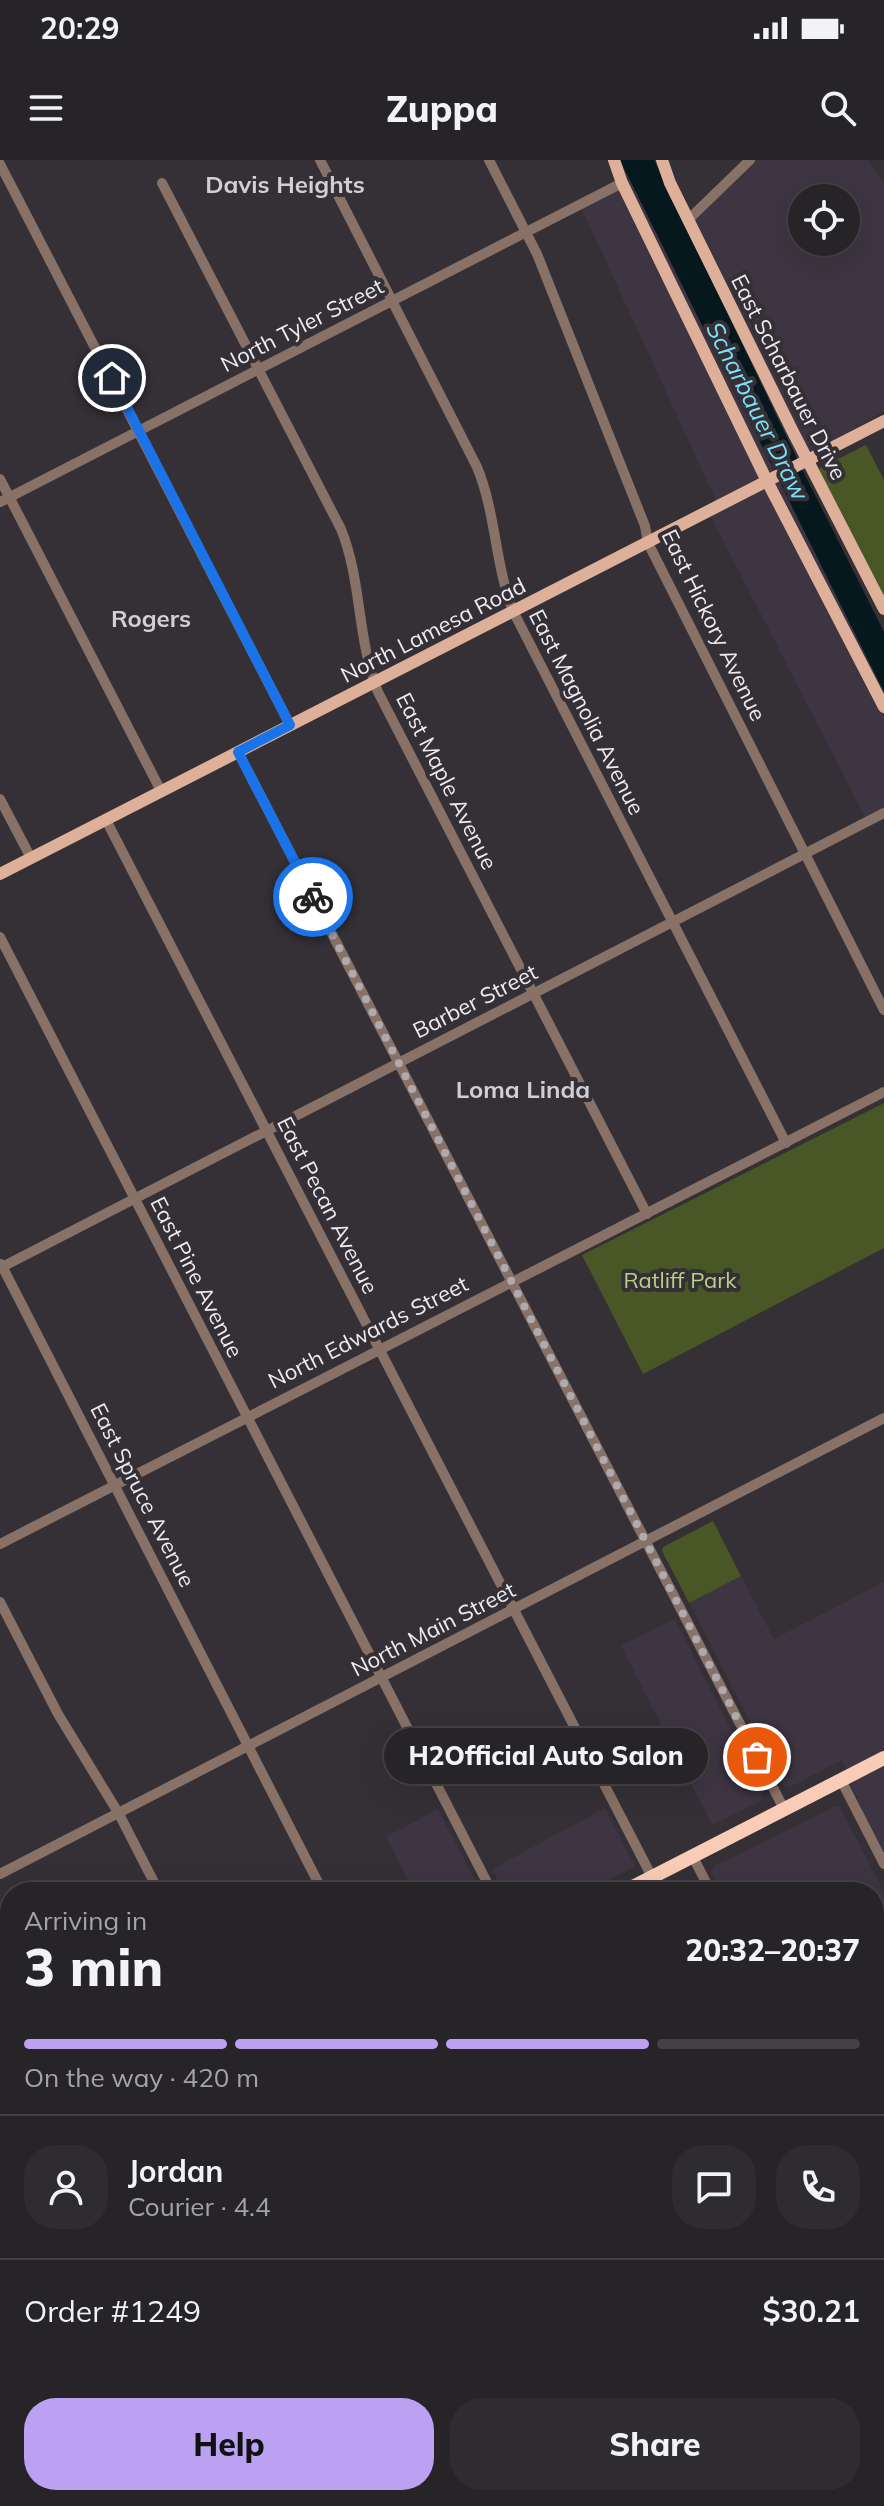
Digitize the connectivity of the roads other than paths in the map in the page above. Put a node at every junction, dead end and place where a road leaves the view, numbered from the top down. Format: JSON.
{"nodes":[{"id":1,"x":320,"y":160,"type":"edge"},
{"id":2,"x":489,"y":160,"type":"edge"},
{"id":3,"x":614,"y":160,"type":"edge"},
{"id":4,"x":662,"y":160,"type":"edge"},
{"id":5,"x":750,"y":160,"type":"edge"},
{"id":6,"x":0,"y":164,"type":"edge"},
{"id":7,"x":162,"y":183,"type":"dead end"},
{"id":8,"x":622,"y":183,"type":"junction"},
{"id":9,"x":689,"y":219,"type":"junction"},
{"id":10,"x":526,"y":232,"type":"junction"},
{"id":11,"x":393,"y":301,"type":"junction"},
{"id":12,"x":259,"y":370,"type":"junction"},
{"id":13,"x":884,"y":421,"type":"edge"},
{"id":14,"x":140,"y":431,"type":"junction"},
{"id":15,"x":806,"y":461,"type":"junction"},
{"id":16,"x":0,"y":479,"type":"edge"},
{"id":17,"x":770,"y":479,"type":"junction"},
{"id":18,"x":5,"y":500,"type":"edge"},
{"id":19,"x":648,"y":543,"type":"junction"},
{"id":20,"x":884,"y":609,"type":"edge"},
{"id":21,"x":513,"y":611,"type":"junction"},
{"id":22,"x":374,"y":682,"type":"junction"},
{"id":23,"x":884,"y":707,"type":"edge"},
{"id":24,"x":290,"y":725,"type":"junction"},
{"id":25,"x":238,"y":752,"type":"junction"},
{"id":26,"x":161,"y":791,"type":"junction"},
{"id":27,"x":0,"y":799,"type":"edge"},
{"id":28,"x":884,"y":813,"type":"edge"},
{"id":29,"x":106,"y":820,"type":"junction"},
{"id":30,"x":804,"y":853,"type":"junction"},
{"id":31,"x":31,"y":858,"type":"junction"},
{"id":32,"x":0,"y":874,"type":"edge"},
{"id":33,"x":672,"y":922,"type":"junction"},
{"id":34,"x":0,"y":937,"type":"edge"},
{"id":35,"x":534,"y":993,"type":"junction"},
{"id":36,"x":884,"y":1010,"type":"edge"},
{"id":37,"x":399,"y":1063,"type":"junction"},
{"id":38,"x":884,"y":1092,"type":"edge"},
{"id":39,"x":267,"y":1130,"type":"junction"},
{"id":40,"x":786,"y":1143,"type":"junction"},
{"id":41,"x":135,"y":1199,"type":"junction"},
{"id":42,"x":647,"y":1214,"type":"junction"},
{"id":43,"x":1,"y":1266,"type":"edge"},
{"id":44,"x":512,"y":1281,"type":"junction"},
{"id":45,"x":379,"y":1349,"type":"junction"},
{"id":46,"x":248,"y":1416,"type":"junction"},
{"id":47,"x":884,"y":1418,"type":"edge"},
{"id":48,"x":115,"y":1485,"type":"junction"},
{"id":49,"x":645,"y":1541,"type":"junction"},
{"id":50,"x":0,"y":1544,"type":"edge"},
{"id":51,"x":0,"y":1602,"type":"edge"},
{"id":52,"x":514,"y":1609,"type":"junction"},
{"id":53,"x":381,"y":1677,"type":"junction"},
{"id":54,"x":250,"y":1746,"type":"junction"},
{"id":55,"x":884,"y":1758,"type":"edge"},
{"id":56,"x":841,"y":1780,"type":"junction"},
{"id":57,"x":784,"y":1809,"type":"junction"},
{"id":58,"x":119,"y":1814,"type":"junction"},
{"id":59,"x":693,"y":1857,"type":"junction"},
{"id":60,"x":884,"y":1864,"type":"edge"},
{"id":61,"x":0,"y":1874,"type":"edge"},
{"id":62,"x":652,"y":1877,"type":"junction"},
{"id":63,"x":154,"y":1882,"type":"edge"},
{"id":64,"x":318,"y":1882,"type":"edge"},
{"id":65,"x":487,"y":1882,"type":"edge"},
{"id":66,"x":642,"y":1882,"type":"edge"},
{"id":67,"x":706,"y":1882,"type":"edge"}],
"edges":[{"from":1,"to":11,"type":"street","name":"East Magnolia Avenue"},
{"from":2,"to":10,"type":"street","name":"East Hickory Avenue"},
{"from":3,"to":8,"type":"main road"},
{"from":4,"to":9,"type":"main road","name":"East Scharbauer Drive"},
{"from":5,"to":9,"type":"street"},
{"from":6,"to":14,"type":"street"},
{"from":7,"to":12,"type":"street","name":"East Maple Avenue"},
{"from":8,"to":10,"type":"street","name":"North Tyler Street"},
{"from":8,"to":17,"type":"main road"},
{"from":9,"to":15,"type":"main road","name":"East Scharbauer Drive"},
{"from":10,"to":11,"type":"street","name":"North Tyler Street"},
{"from":10,"to":19,"type":"street","name":"East Hickory Avenue"},
{"from":11,"to":12,"type":"street","name":"North Tyler Street"},
{"from":11,"to":21,"type":"street","name":"East Magnolia Avenue"},
{"from":12,"to":14,"type":"street","name":"North Tyler Street"},
{"from":12,"to":22,"type":"street","name":"East Maple Avenue"},
{"from":13,"to":15,"type":"main road","name":"North Lamesa Road"},
{"from":14,"to":18,"type":"street","name":"North Tyler Street"},
{"from":14,"to":24,"type":"street"},
{"from":15,"to":17,"type":"main road","name":"North Lamesa Road"},
{"from":15,"to":20,"type":"main road","name":"East Scharbauer Drive"},
{"from":16,"to":18,"type":"street"},
{"from":17,"to":19,"type":"main road","name":"North Lamesa Road"},
{"from":17,"to":23,"type":"main road"},
{"from":18,"to":26,"type":"street"},
{"from":19,"to":21,"type":"main road","name":"North Lamesa Road"},
{"from":19,"to":30,"type":"street","name":"East Hickory Avenue"},
{"from":21,"to":22,"type":"main road","name":"North Lamesa Road"},
{"from":21,"to":33,"type":"street","name":"East Magnolia Avenue"},
{"from":22,"to":24,"type":"main road","name":"North Lamesa Road"},
{"from":22,"to":35,"type":"street","name":"East Maple Avenue"},
{"from":24,"to":25,"type":"main road","name":"North Lamesa Road"},
{"from":25,"to":26,"type":"main road","name":"North Lamesa Road"},
{"from":25,"to":37,"type":"street"},
{"from":26,"to":29,"type":"main road","name":"North Lamesa Road"},
{"from":27,"to":31,"type":"street"},
{"from":28,"to":30,"type":"street","name":"Barber Street"},
{"from":29,"to":31,"type":"main road","name":"North Lamesa Road"},
{"from":29,"to":39,"type":"street","name":"East Pecan Avenue"},
{"from":30,"to":33,"type":"street","name":"Barber Street"},
{"from":30,"to":36,"type":"street","name":"East Hickory Avenue"},
{"from":31,"to":32,"type":"main road","name":"North Lamesa Road"},
{"from":33,"to":35,"type":"street","name":"Barber Street"},
{"from":33,"to":40,"type":"street","name":"East Magnolia Avenue"},
{"from":34,"to":41,"type":"street","name":"East Pine Avenue"},
{"from":35,"to":37,"type":"street","name":"Barber Street"},
{"from":35,"to":42,"type":"street","name":"East Maple Avenue"},
{"from":37,"to":39,"type":"street","name":"Barber Street"},
{"from":37,"to":44,"type":"street"},
{"from":38,"to":40,"type":"street","name":"North Edwards Street"},
{"from":39,"to":41,"type":"street","name":"Barber Street"},
{"from":39,"to":45,"type":"street","name":"East Pecan Avenue"},
{"from":40,"to":42,"type":"street","name":"North Edwards Street"},
{"from":41,"to":43,"type":"street","name":"Barber Street"},
{"from":41,"to":46,"type":"street","name":"East Pine Avenue"},
{"from":42,"to":44,"type":"street","name":"North Edwards Street"},
{"from":43,"to":48,"type":"street","name":"East Spruce Avenue"},
{"from":44,"to":45,"type":"street","name":"North Edwards Street"},
{"from":44,"to":49,"type":"street"},
{"from":45,"to":46,"type":"street","name":"North Edwards Street"},
{"from":45,"to":52,"type":"street","name":"East Pecan Avenue"},
{"from":46,"to":48,"type":"street","name":"North Edwards Street"},
{"from":46,"to":53,"type":"street","name":"East Pine Avenue"},
{"from":47,"to":49,"type":"street","name":"North Main Street"},
{"from":48,"to":50,"type":"street","name":"North Edwards Street"},
{"from":48,"to":54,"type":"street","name":"East Spruce Avenue"},
{"from":49,"to":52,"type":"street","name":"North Main Street"},
{"from":49,"to":57,"type":"street"},
{"from":51,"to":58,"type":"street"},
{"from":52,"to":53,"type":"street","name":"North Main Street"},
{"from":52,"to":62,"type":"street","name":"East Pecan Avenue"},
{"from":53,"to":54,"type":"street","name":"North Main Street"},
{"from":53,"to":65,"type":"street","name":"East Pine Avenue"},
{"from":54,"to":58,"type":"street","name":"North Main Street"},
{"from":54,"to":64,"type":"street","name":"East Spruce Avenue"},
{"from":55,"to":56,"type":"highway"},
{"from":56,"to":57,"type":"highway"},
{"from":56,"to":60,"type":"street"},
{"from":57,"to":59,"type":"highway"},
{"from":58,"to":61,"type":"street","name":"North Main Street"},
{"from":58,"to":63,"type":"street"},
{"from":59,"to":62,"type":"highway"},
{"from":59,"to":67,"type":"street"},
{"from":62,"to":66,"type":"highway"}]}
